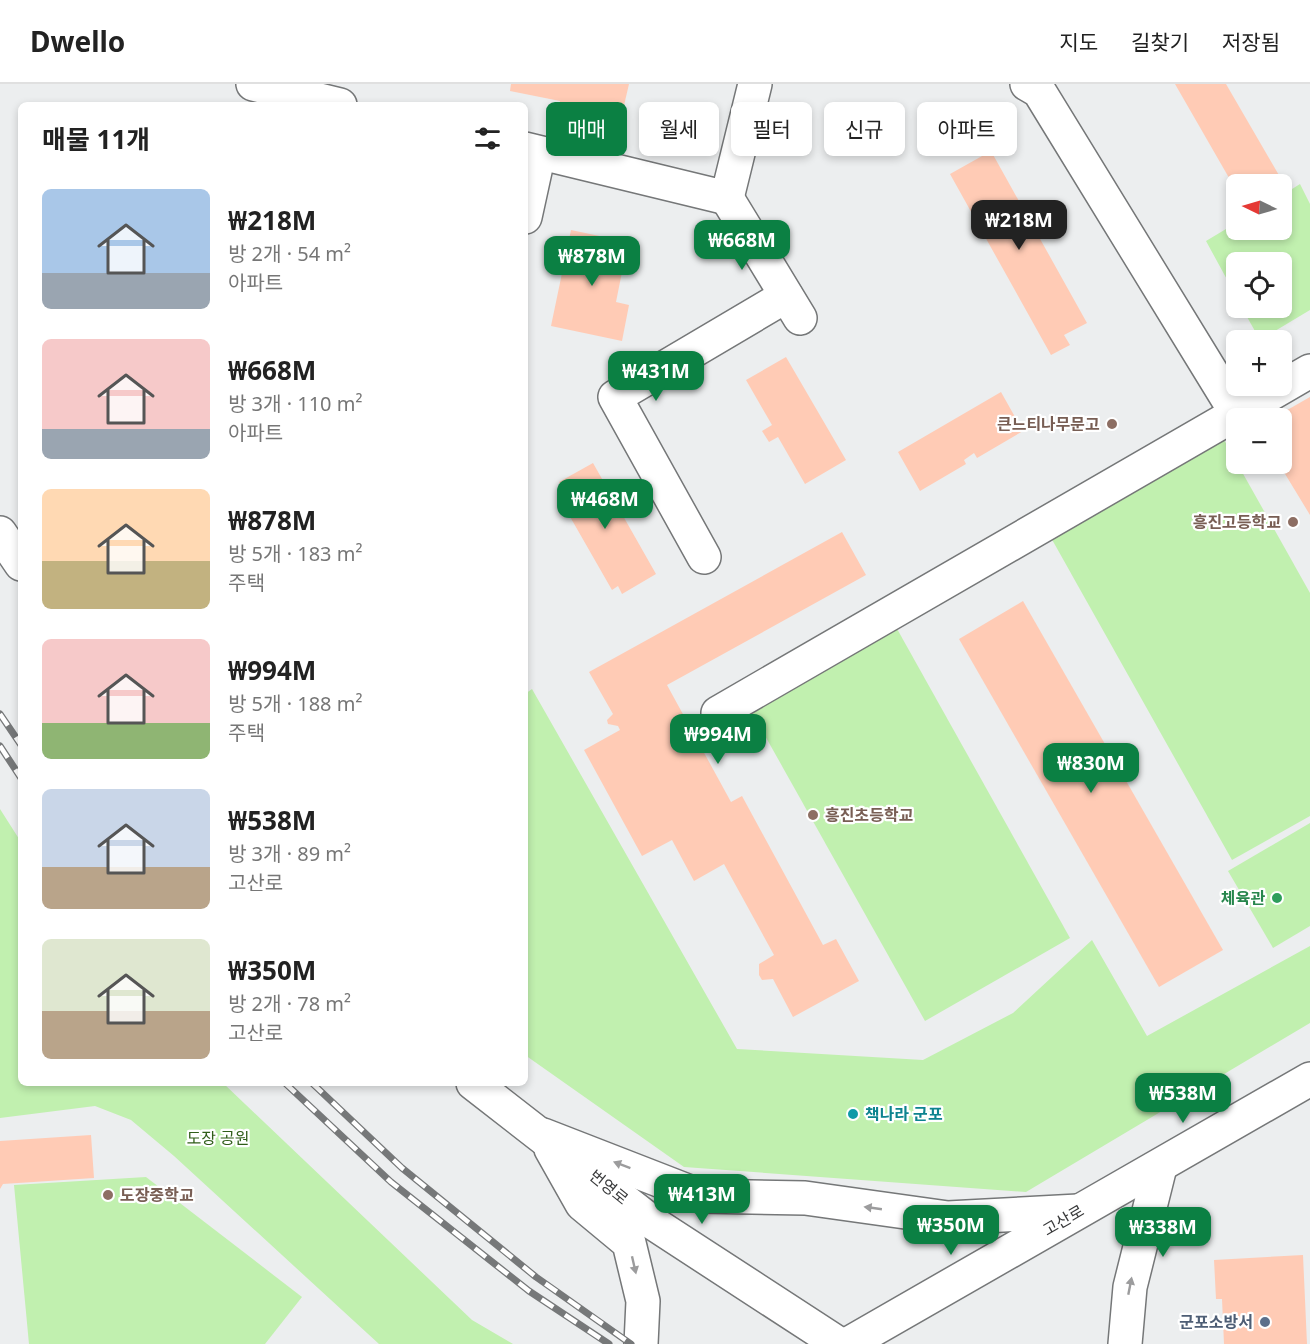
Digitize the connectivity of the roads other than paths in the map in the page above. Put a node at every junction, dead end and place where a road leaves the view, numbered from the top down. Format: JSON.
{"nodes":[{"id":1,"x":243,"y":84,"type":"edge"},
{"id":2,"x":253,"y":84,"type":"edge"},
{"id":3,"x":755,"y":84,"type":"edge"},
{"id":4,"x":1027,"y":84,"type":"edge"},
{"id":5,"x":238,"y":102,"type":"edge"},
{"id":6,"x":328,"y":102,"type":"edge"},
{"id":7,"x":532,"y":151,"type":"edge"},
{"id":8,"x":528,"y":189,"type":"edge"},
{"id":9,"x":727,"y":198,"type":"junction"},
{"id":10,"x":1310,"y":371,"type":"edge"},
{"id":11,"x":1233,"y":408,"type":"edge"},
{"id":12,"x":1247,"y":408,"type":"edge"},
{"id":13,"x":1226,"y":420,"type":"edge"},
{"id":14,"x":0,"y":533,"type":"edge"},
{"id":15,"x":704,"y":557,"type":"dead end"},
{"id":16,"x":18,"y":560,"type":"edge"},
{"id":17,"x":718,"y":713,"type":"dead end"},
{"id":18,"x":1310,"y":1079,"type":"edge"},
{"id":19,"x":477,"y":1086,"type":"edge"},
{"id":20,"x":543,"y":1135,"type":"junction"},
{"id":21,"x":1160,"y":1167,"type":"junction"},
{"id":22,"x":1078,"y":1211,"type":"junction"},
{"id":23,"x":641,"y":1344,"type":"edge"},
{"id":24,"x":839,"y":1344,"type":"edge"},
{"id":25,"x":848,"y":1344,"type":"edge"},
{"id":26,"x":1125,"y":1344,"type":"edge"}],
"edges":[{"from":1,"to":5,"type":"street"},
{"from":2,"to":6,"type":"street"},
{"from":3,"to":9,"type":"street"},
{"from":4,"to":11,"type":"street"},
{"from":7,"to":8,"type":"street"},
{"from":7,"to":9,"type":"street"},
{"from":9,"to":15,"type":"street"},
{"from":10,"to":12,"type":"street"},
{"from":13,"to":17,"type":"street"},
{"from":14,"to":16,"type":"street"},
{"from":18,"to":21,"type":"street","name":"고산로"},
{"from":19,"to":20,"type":"street","name":"번영로"},
{"from":22,"to":20,"type":"street","one_way":true},
{"from":20,"to":23,"type":"street","one_way":true},
{"from":20,"to":24,"type":"street","name":"번영로"},
{"from":21,"to":22,"type":"street","name":"고산로"},
{"from":26,"to":21,"type":"street","one_way":true},
{"from":22,"to":25,"type":"street","name":"고산로"}]}
